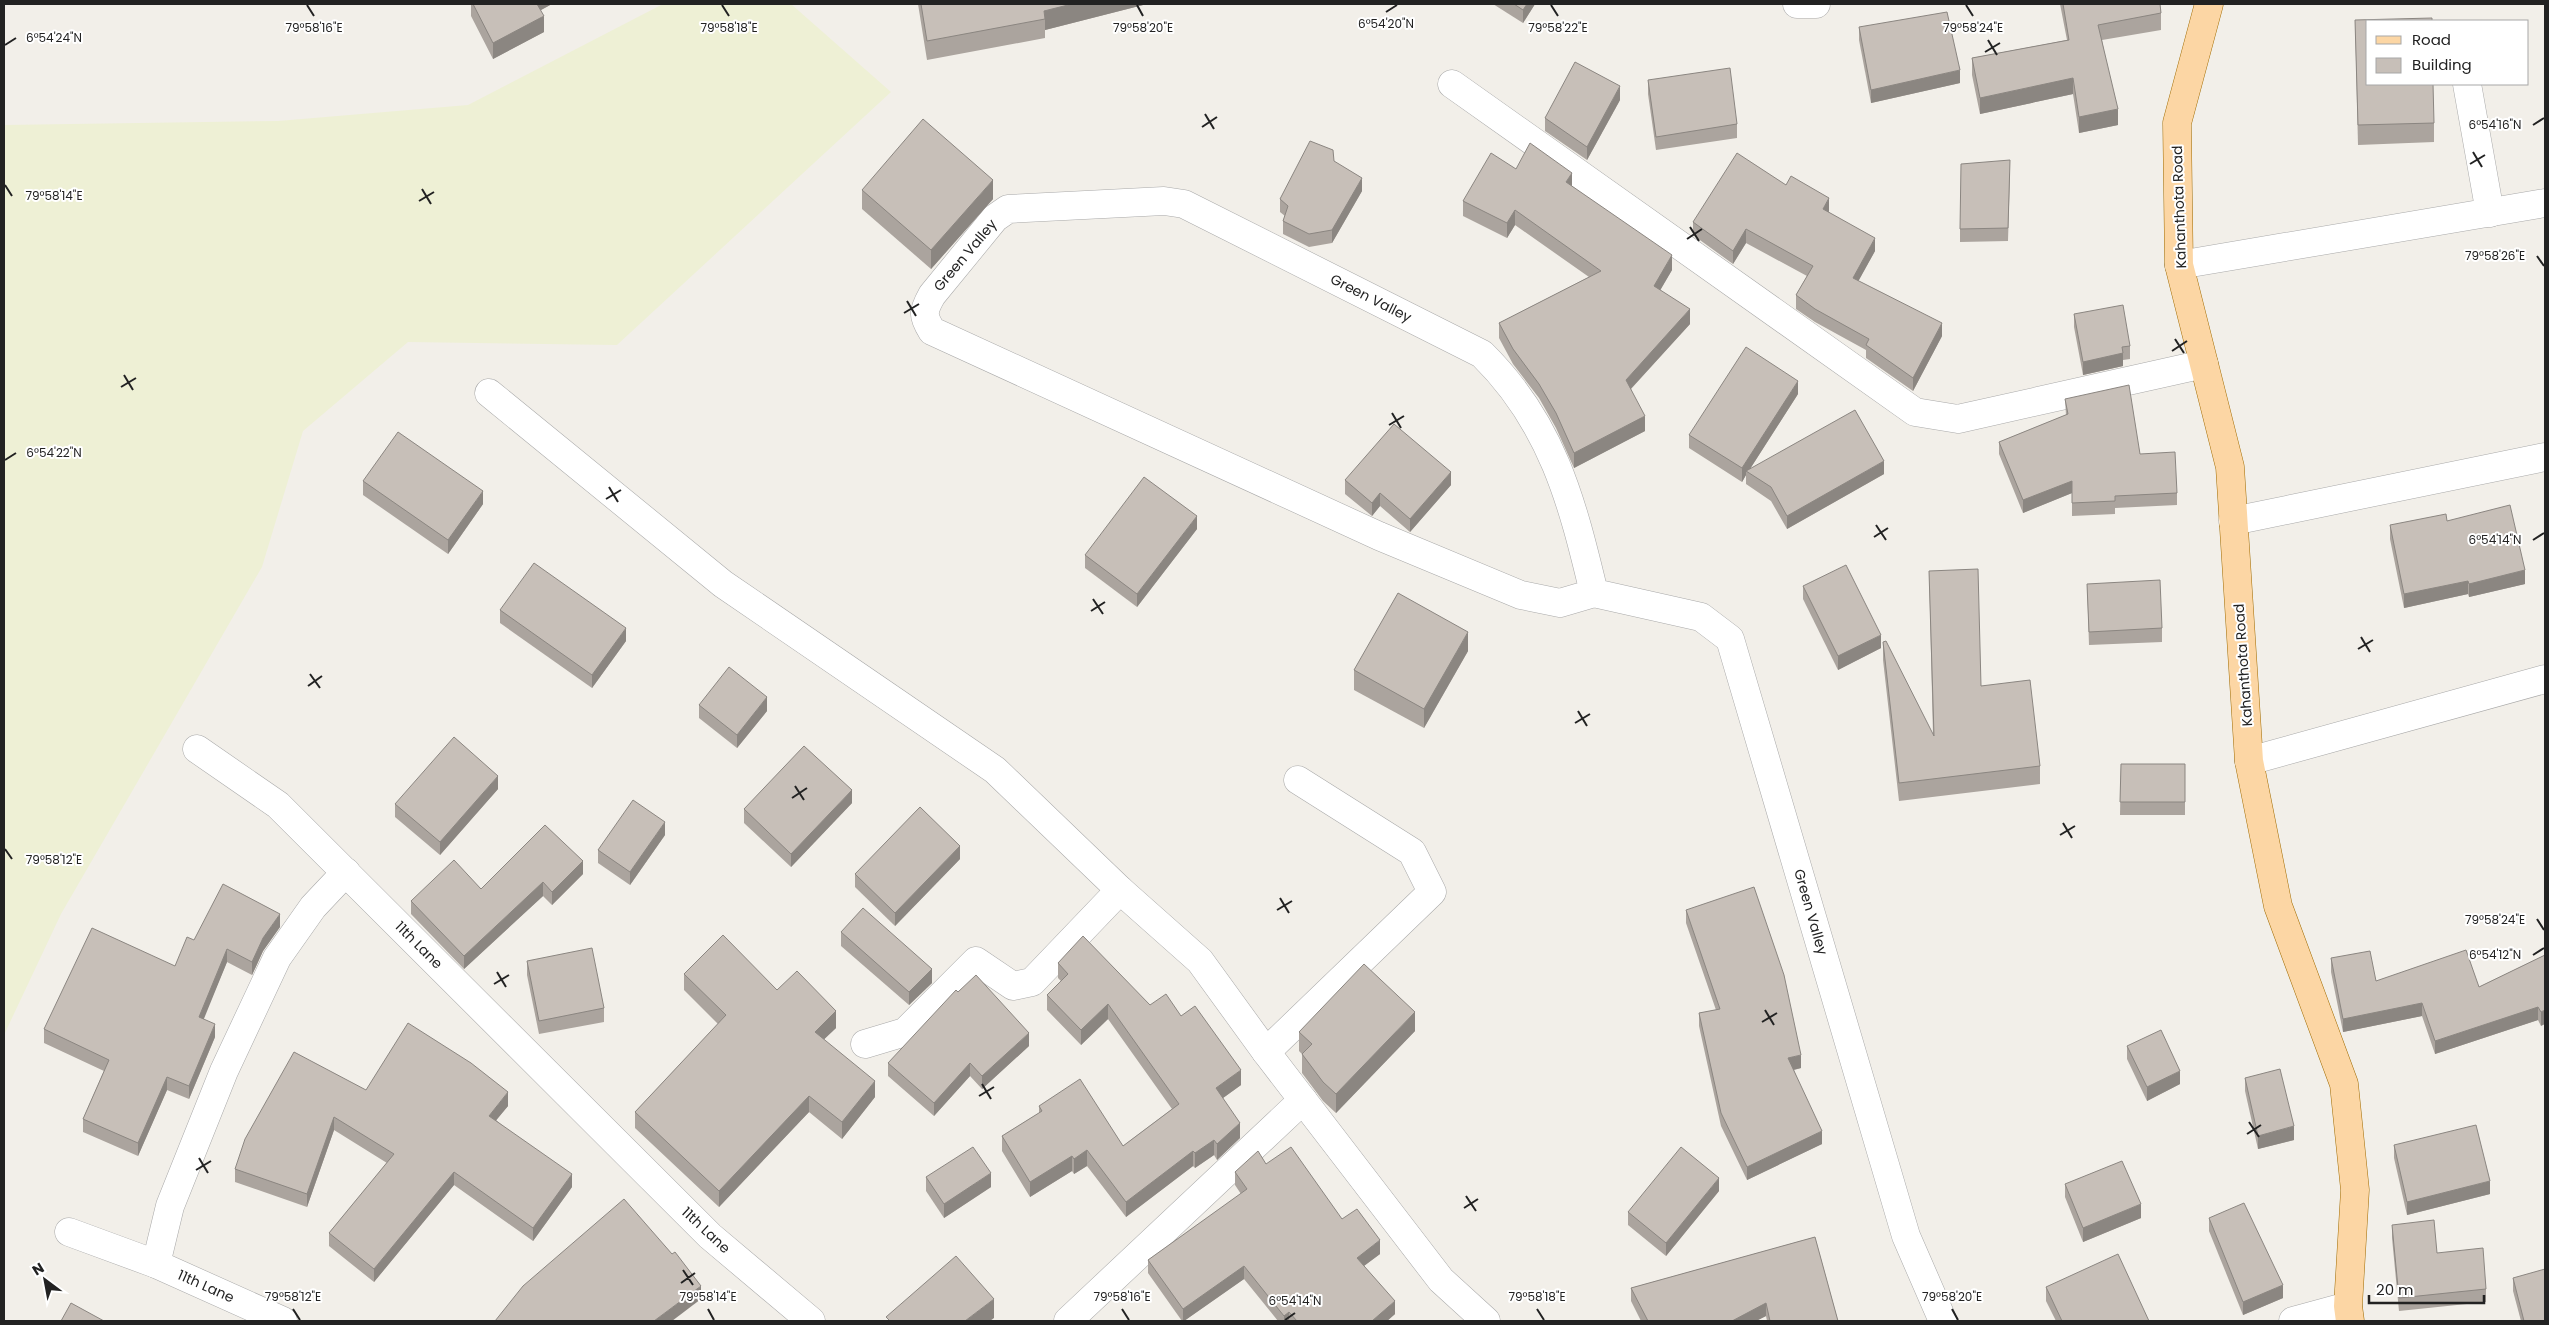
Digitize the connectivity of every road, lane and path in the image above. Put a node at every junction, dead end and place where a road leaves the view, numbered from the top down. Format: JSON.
{"nodes":[{"id":1,"x":1797,"y":4,"type":"edge"},
{"id":2,"x":1816,"y":4,"type":"edge"},
{"id":3,"x":2209,"y":4,"type":"edge"},
{"id":4,"x":1452,"y":84,"type":"dead end"},
{"id":5,"x":2467,"y":85,"type":"edge"},
{"id":6,"x":2545,"y":203,"type":"edge"},
{"id":7,"x":2490,"y":213,"type":"junction"},
{"id":8,"x":2179,"y":265,"type":"junction"},
{"id":9,"x":2204,"y":364,"type":"junction"},
{"id":10,"x":489,"y":393,"type":"dead end"},
{"id":11,"x":2545,"y":457,"type":"edge"},
{"id":12,"x":2233,"y":520,"type":"junction"},
{"id":13,"x":1594,"y":593,"type":"junction"},
{"id":14,"x":2545,"y":679,"type":"edge"},
{"id":15,"x":197,"y":749,"type":"dead end"},
{"id":16,"x":2250,"y":761,"type":"junction"},
{"id":17,"x":1298,"y":780,"type":"dead end"},
{"id":18,"x":346,"y":872,"type":"junction"},
{"id":19,"x":1120,"y":890,"type":"junction"},
{"id":20,"x":864,"y":1044,"type":"dead end"},
{"id":21,"x":1266,"y":1052,"type":"junction"},
{"id":22,"x":1303,"y":1100,"type":"junction"},
{"id":23,"x":69,"y":1232,"type":"dead end"},
{"id":24,"x":156,"y":1264,"type":"junction"},
{"id":25,"x":2349,"y":1314,"type":"edge"},
{"id":26,"x":283,"y":1321,"type":"edge"},
{"id":27,"x":811,"y":1321,"type":"edge"},
{"id":28,"x":1068,"y":1321,"type":"edge"},
{"id":29,"x":1486,"y":1321,"type":"edge"},
{"id":30,"x":1943,"y":1321,"type":"edge"},
{"id":31,"x":2293,"y":1321,"type":"edge"}],
"edges":[{"from":1,"to":2,"type":"street"},
{"from":3,"to":8,"type":"main road","name":"Kahanthota Road"},
{"from":4,"to":9,"type":"street"},
{"from":5,"to":7,"type":"street"},
{"from":6,"to":7,"type":"street"},
{"from":7,"to":8,"type":"street"},
{"from":8,"to":9,"type":"main road","name":"Kahanthota Road"},
{"from":9,"to":12,"type":"main road","name":"Kahanthota Road"},
{"from":10,"to":19,"type":"street"},
{"from":11,"to":12,"type":"street"},
{"from":12,"to":16,"type":"main road","name":"Kahanthota Road"},
{"from":13,"to":13,"type":"street","name":"Green Valley"},
{"from":13,"to":30,"type":"street","name":"Green Valley"},
{"from":14,"to":16,"type":"street"},
{"from":15,"to":18,"type":"street","name":"11th Lane"},
{"from":16,"to":25,"type":"main road","name":"Kahanthota Road"},
{"from":17,"to":21,"type":"street"},
{"from":18,"to":24,"type":"street"},
{"from":18,"to":27,"type":"street","name":"11th Lane"},
{"from":19,"to":20,"type":"street"},
{"from":19,"to":21,"type":"street"},
{"from":21,"to":22,"type":"street"},
{"from":22,"to":28,"type":"street"},
{"from":22,"to":29,"type":"street"},
{"from":23,"to":24,"type":"street","name":"11th Lane"},
{"from":24,"to":26,"type":"street","name":"11th Lane"},
{"from":25,"to":31,"type":"street"}]}
